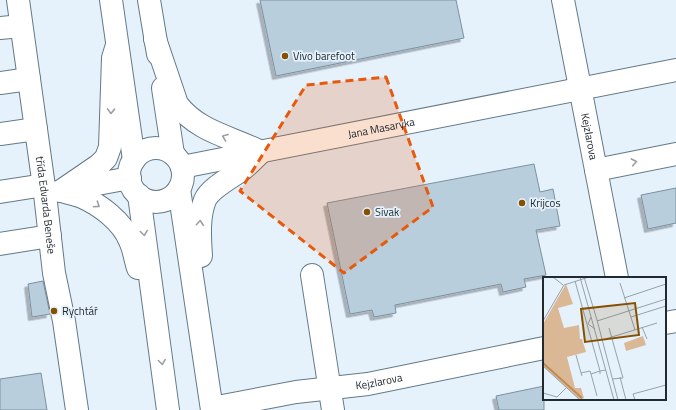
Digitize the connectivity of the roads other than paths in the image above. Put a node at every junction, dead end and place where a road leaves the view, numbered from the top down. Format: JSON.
{"nodes":[{"id":1,"x":18,"y":0,"type":"edge"},
{"id":2,"x":111,"y":0,"type":"edge"},
{"id":3,"x":149,"y":0,"type":"edge"},
{"id":4,"x":563,"y":0,"type":"edge"},
{"id":5,"x":21,"y":26,"type":"junction"},
{"id":6,"x":0,"y":28,"type":"edge"},
{"id":7,"x":155,"y":39,"type":"junction"},
{"id":8,"x":117,"y":45,"type":"junction"},
{"id":9,"x":676,"y":70,"type":"edge"},
{"id":10,"x":29,"y":79,"type":"junction"},
{"id":11,"x":0,"y":82,"type":"edge"},
{"id":12,"x":580,"y":89,"type":"junction"},
{"id":13,"x":36,"y":129,"type":"junction"},
{"id":14,"x":0,"y":134,"type":"edge"},
{"id":15,"x":261,"y":152,"type":"junction"},
{"id":16,"x":676,"y":154,"type":"edge"},
{"id":17,"x":178,"y":161,"type":"junction"},
{"id":18,"x":596,"y":170,"type":"junction"},
{"id":19,"x":134,"y":178,"type":"junction"},
{"id":20,"x":179,"y":189,"type":"junction"},
{"id":21,"x":50,"y":190,"type":"junction"},
{"id":22,"x":0,"y":192,"type":"edge"},
{"id":23,"x":50,"y":236,"type":"junction"},
{"id":24,"x":0,"y":244,"type":"edge"},
{"id":25,"x":312,"y":276,"type":"dead end"},
{"id":26,"x":617,"y":277,"type":"edge"},
{"id":27,"x":198,"y":318,"type":"junction"},
{"id":28,"x":676,"y":321,"type":"edge"},
{"id":29,"x":666,"y":324,"type":"edge"},
{"id":30,"x":157,"y":325,"type":"junction"},
{"id":31,"x":543,"y":348,"type":"edge"},
{"id":32,"x":330,"y":388,"type":"junction"},
{"id":33,"x":212,"y":409,"type":"edge"},
{"id":34,"x":77,"y":410,"type":"edge"},
{"id":35,"x":168,"y":410,"type":"edge"},
{"id":36,"x":334,"y":410,"type":"edge"}],
"edges":[{"from":1,"to":5,"type":"street","name":"třída Edvarda Beneše"},
{"from":2,"to":8,"type":"street"},
{"from":3,"to":7,"type":"street"},
{"from":4,"to":12,"type":"street"},
{"from":5,"to":6,"type":"street"},
{"from":5,"to":10,"type":"street","name":"třída Edvarda Beneše"},
{"from":15,"to":7,"type":"street","one_way":true},
{"from":7,"to":17,"type":"street"},
{"from":8,"to":19,"type":"street"},
{"from":8,"to":21,"type":"street","one_way":true},
{"from":9,"to":12,"type":"street","name":"Jana Masaryka"},
{"from":10,"to":11,"type":"street"},
{"from":10,"to":13,"type":"street","name":"třída Edvarda Beneše"},
{"from":12,"to":15,"type":"street","name":"Jana Masaryka"},
{"from":12,"to":18,"type":"street","name":"Kejzlarova"},
{"from":13,"to":14,"type":"street"},
{"from":13,"to":21,"type":"street","name":"třída Edvarda Beneše"},
{"from":15,"to":17,"type":"street","name":"Jana Masaryka"},
{"from":27,"to":15,"type":"street","one_way":true},
{"from":18,"to":16,"type":"street","one_way":true},
{"from":17,"to":19,"type":"street"},
{"from":17,"to":20,"type":"street"},
{"from":18,"to":26,"type":"street","name":"Kejzlarova"},
{"from":19,"to":20,"type":"street"},
{"from":19,"to":21,"type":"street"},
{"from":19,"to":30,"type":"street","one_way":true},
{"from":20,"to":27,"type":"street"},
{"from":21,"to":22,"type":"street"},
{"from":21,"to":23,"type":"street","name":"třída Edvarda Beneše"},
{"from":21,"to":30,"type":"street","one_way":true},
{"from":23,"to":24,"type":"street"},
{"from":23,"to":34,"type":"street","name":"třída Edvarda Beneše"},
{"from":25,"to":32,"type":"street"},
{"from":27,"to":33,"type":"street"},
{"from":28,"to":29,"type":"street"},
{"from":30,"to":35,"type":"street","one_way":true},
{"from":31,"to":32,"type":"street","name":"Kejzlarova"},
{"from":32,"to":33,"type":"street","name":"Kejzlarova"},
{"from":32,"to":36,"type":"street"}]}
